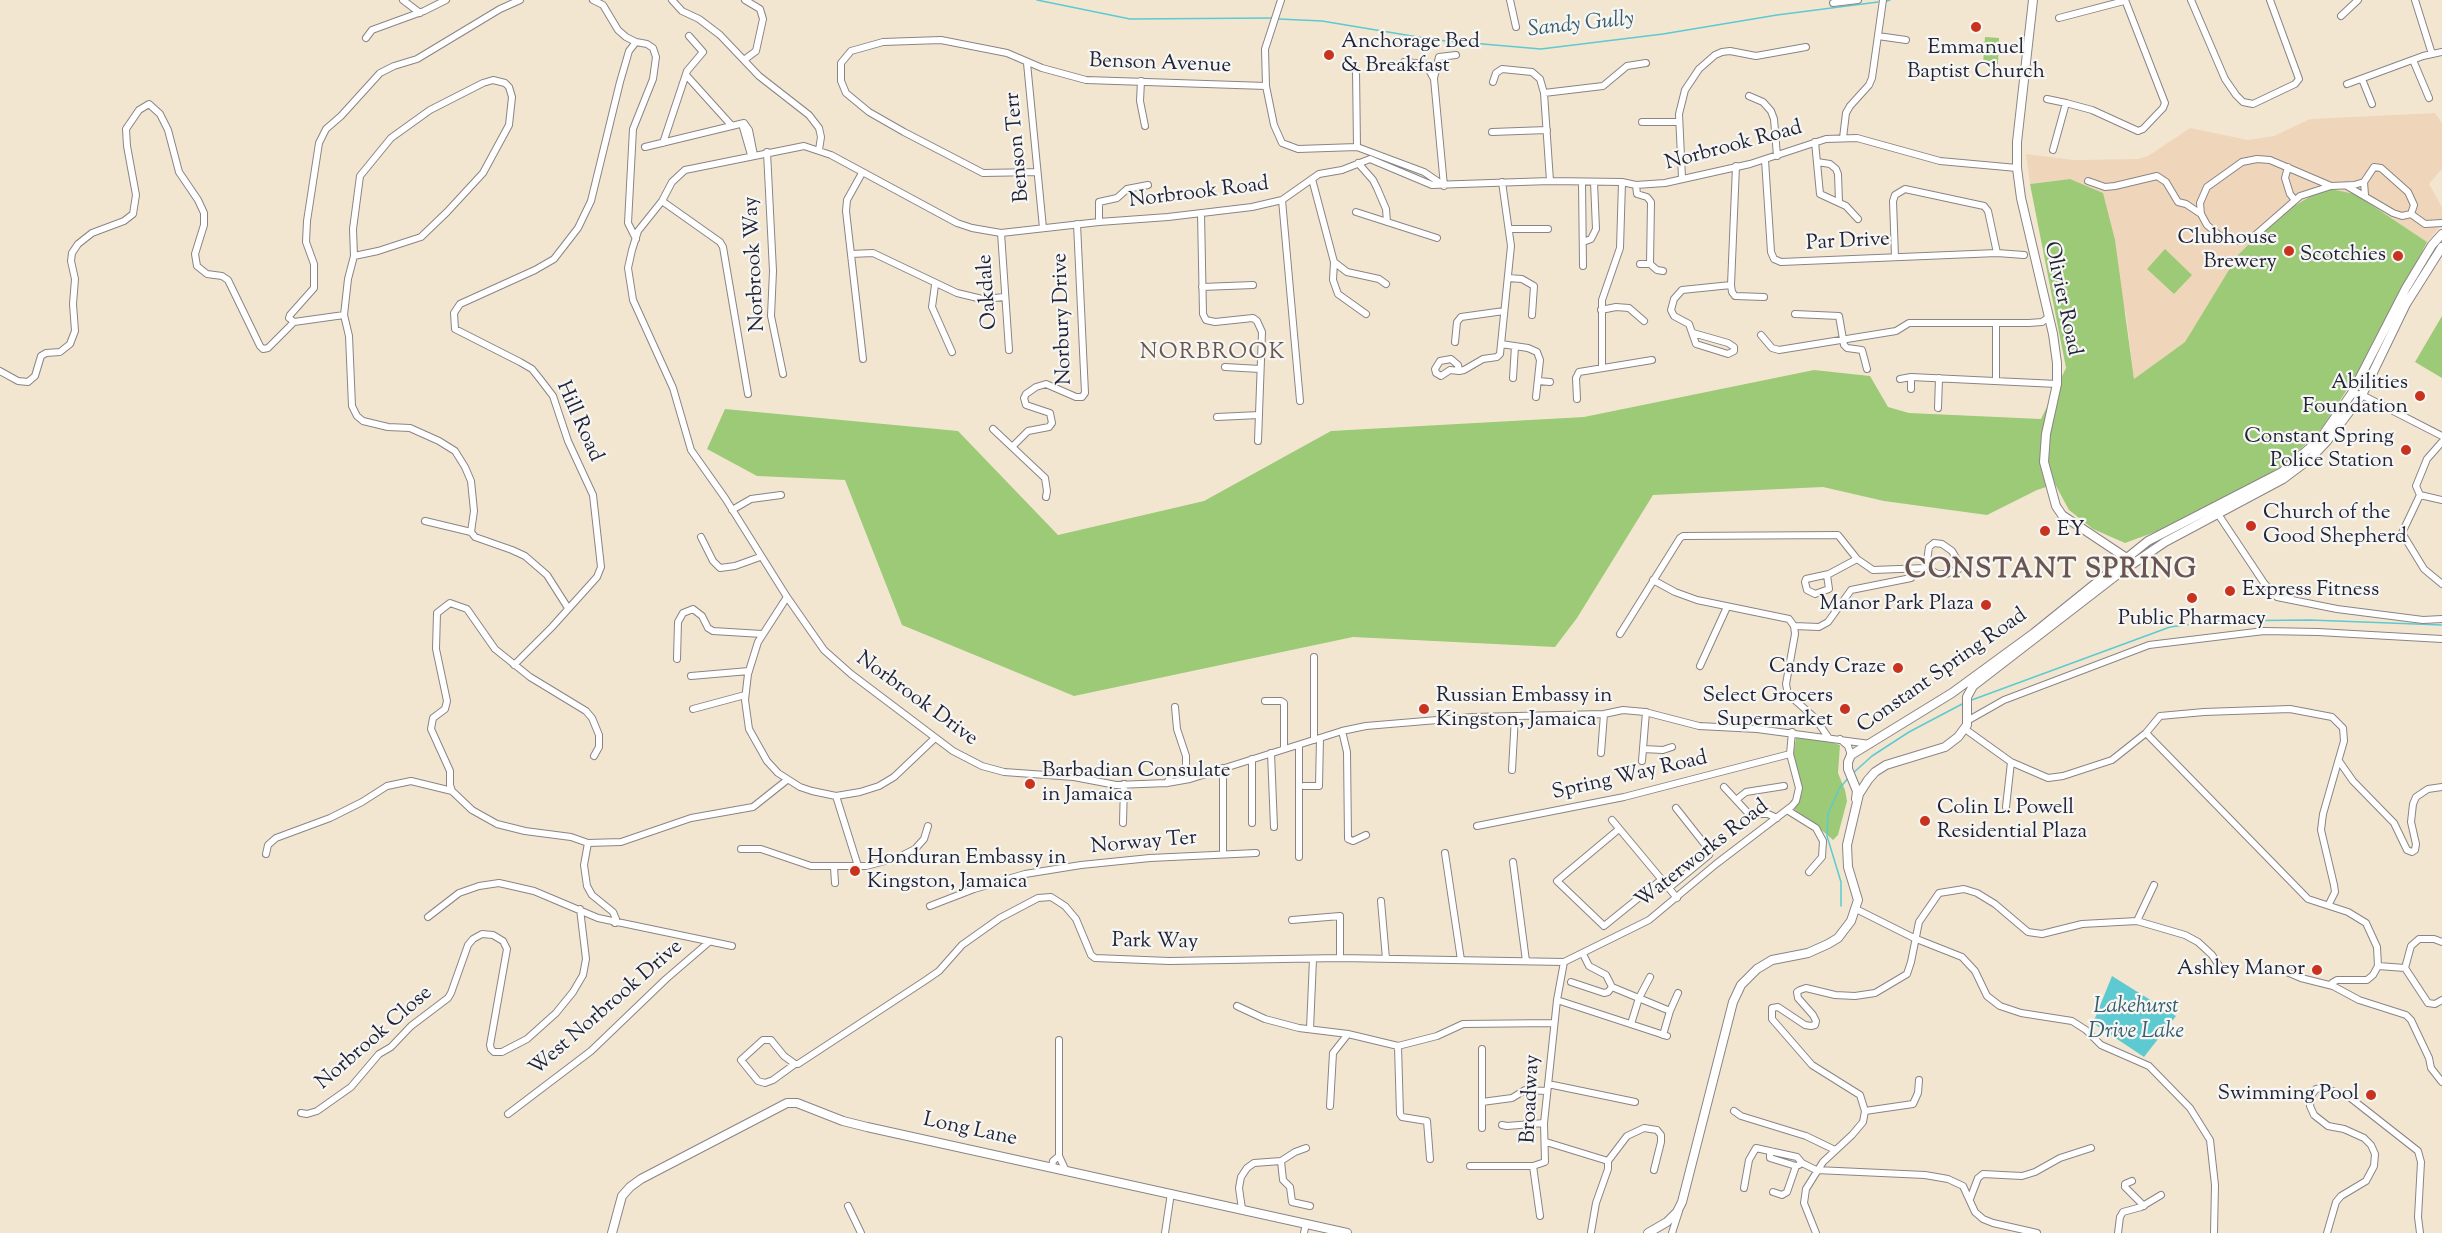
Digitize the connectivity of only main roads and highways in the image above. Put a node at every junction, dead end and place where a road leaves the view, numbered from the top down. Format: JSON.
{"nodes":[{"id":1,"x":2033,"y":0,"type":"edge"},
{"id":2,"x":2442,"y":234,"type":"edge"},
{"id":3,"x":2442,"y":246,"type":"edge"},
{"id":4,"x":2216,"y":511,"type":"junction"},
{"id":5,"x":2126,"y":557,"type":"junction"},
{"id":6,"x":2133,"y":564,"type":"junction"},
{"id":7,"x":1968,"y":701,"type":"junction"},
{"id":8,"x":1901,"y":726,"type":"junction"},
{"id":9,"x":1875,"y":772,"type":"junction"},
{"id":10,"x":1852,"y":778,"type":"junction"},
{"id":11,"x":1856,"y":809,"type":"junction"},
{"id":12,"x":612,"y":1233,"type":"edge"},
{"id":13,"x":1347,"y":1233,"type":"edge"},
{"id":14,"x":1648,"y":1233,"type":"edge"}],
"edges":[{"from":1,"to":5,"type":"main road","name":"Olivier Road"},
{"from":2,"to":4,"type":"main road","name":"Constant Spring Road"},
{"from":3,"to":4,"type":"main road","name":"Constant Spring Road"},
{"from":4,"to":5,"type":"main road","name":"Constant Spring Road"},
{"from":4,"to":6,"type":"main road","name":"Constant Spring Road"},
{"from":5,"to":6,"type":"main road","name":"Olivier Road"},
{"from":5,"to":8,"type":"main road","name":"Constant Spring Road"},
{"from":6,"to":7,"type":"main road","name":"Constant Spring Road"},
{"from":7,"to":8,"type":"main road"},
{"from":7,"to":9,"type":"main road","name":"Constant Spring Road"},
{"from":8,"to":10,"type":"main road","name":"Constant Spring Road"},
{"from":9,"to":10,"type":"main road"},
{"from":9,"to":11,"type":"main road","name":"Constant Spring Road"},
{"from":10,"to":11,"type":"main road","name":"Constant Spring Road"},
{"from":11,"to":14,"type":"main road","name":"Constant Spring Road"},
{"from":12,"to":13,"type":"main road","name":"Long Lane"}]}
